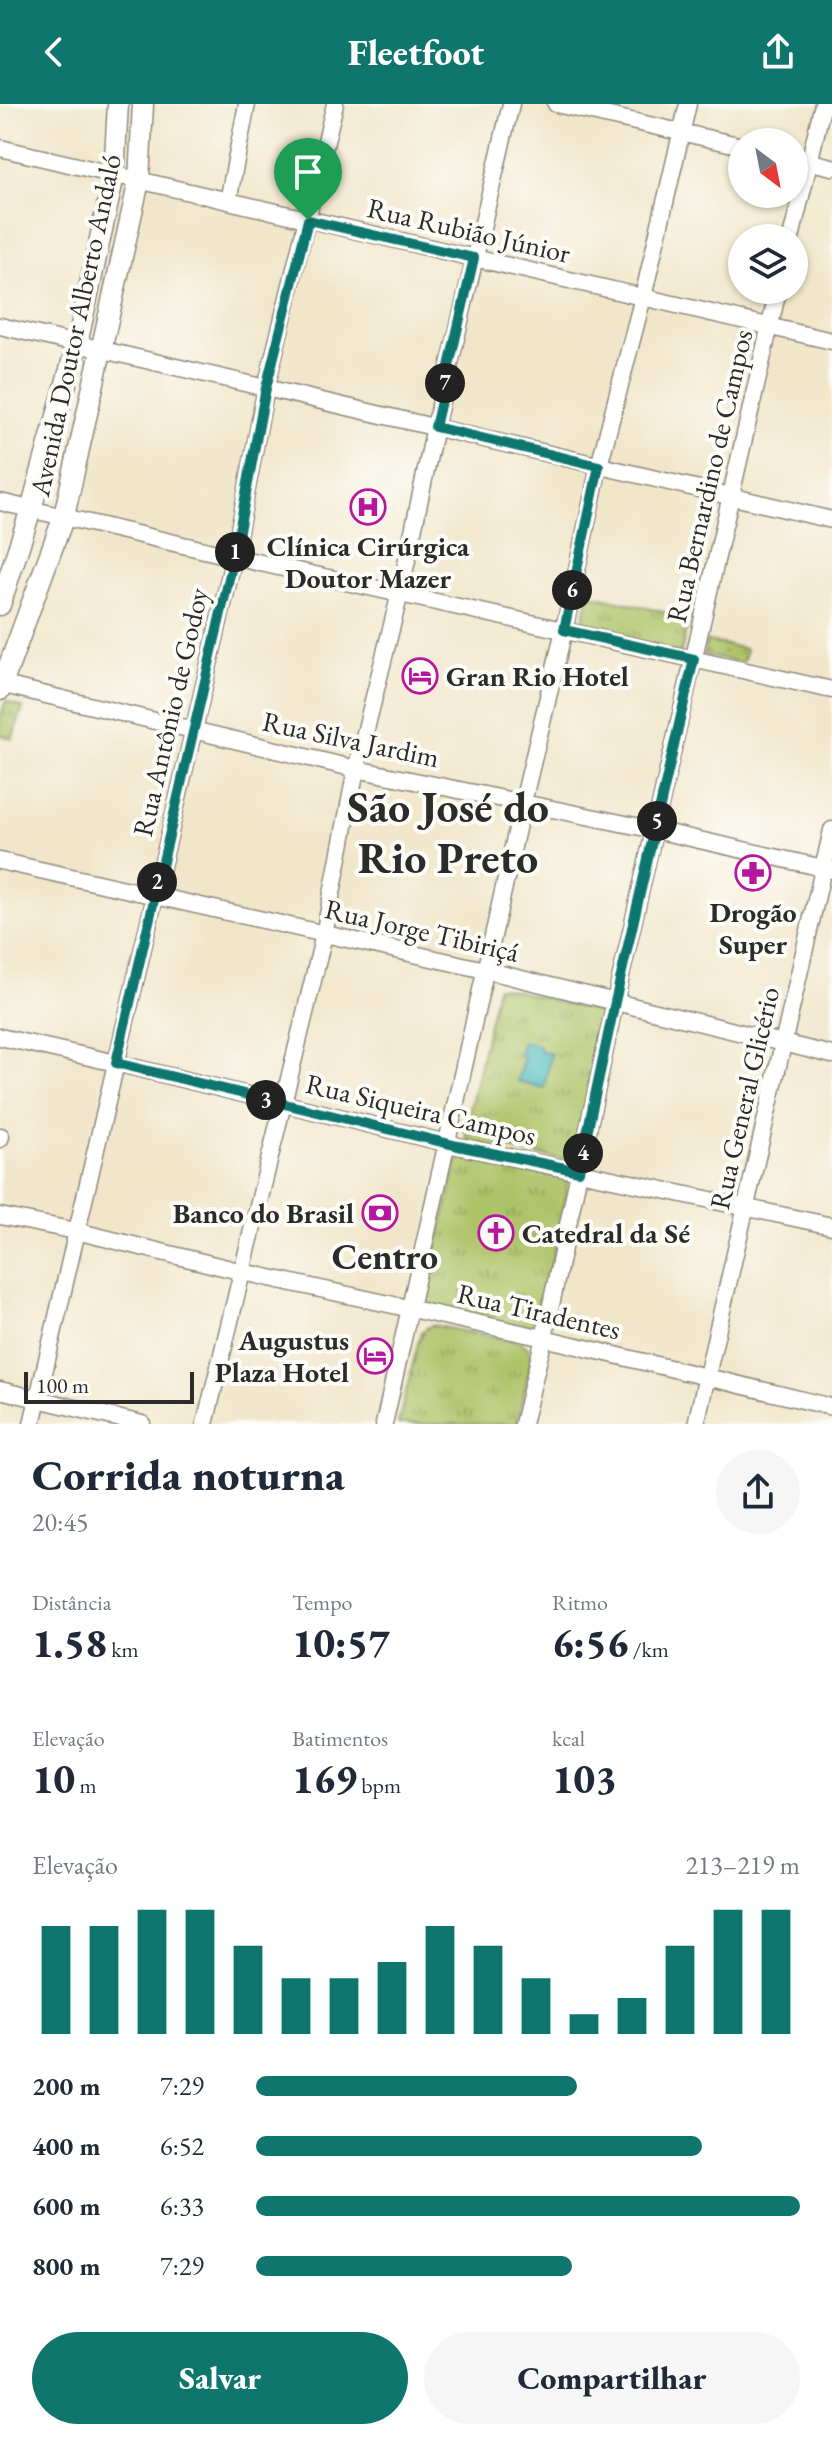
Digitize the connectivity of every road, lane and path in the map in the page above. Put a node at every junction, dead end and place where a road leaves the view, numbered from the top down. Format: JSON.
{"nodes":[{"id":1,"x":118,"y":104,"type":"edge"},
{"id":2,"x":143,"y":104,"type":"edge"},
{"id":3,"x":247,"y":104,"type":"edge"},
{"id":4,"x":335,"y":104,"type":"edge"},
{"id":5,"x":511,"y":104,"type":"edge"},
{"id":6,"x":556,"y":104,"type":"edge"},
{"id":7,"x":688,"y":104,"type":"edge"},
{"id":8,"x":823,"y":104,"type":"edge"},
{"id":9,"x":682,"y":133,"type":"junction"},
{"id":10,"x":728,"y":143,"type":"edge"},
{"id":11,"x":808,"y":144,"type":"edge"},
{"id":12,"x":0,"y":148,"type":"edge"},
{"id":13,"x":808,"y":161,"type":"edge"},
{"id":14,"x":832,"y":167,"type":"edge"},
{"id":15,"x":114,"y":175,"type":"junction"},
{"id":16,"x":139,"y":181,"type":"junction"},
{"id":17,"x":228,"y":201,"type":"junction"},
{"id":18,"x":308,"y":220,"type":"junction"},
{"id":19,"x":474,"y":258,"type":"junction"},
{"id":20,"x":643,"y":297,"type":"junction"},
{"id":21,"x":774,"y":304,"type":"edge"},
{"id":22,"x":0,"y":326,"type":"edge"},
{"id":23,"x":769,"y":326,"type":"junction"},
{"id":24,"x":832,"y":341,"type":"edge"},
{"id":25,"x":77,"y":344,"type":"junction"},
{"id":26,"x":102,"y":350,"type":"junction"},
{"id":27,"x":266,"y":388,"type":"junction"},
{"id":28,"x":435,"y":427,"type":"junction"},
{"id":29,"x":599,"y":466,"type":"junction"},
{"id":30,"x":732,"y":497,"type":"junction"},
{"id":31,"x":0,"y":502,"type":"edge"},
{"id":32,"x":31,"y":509,"type":"junction"},
{"id":33,"x":64,"y":516,"type":"junction"},
{"id":34,"x":832,"y":520,"type":"edge"},
{"id":35,"x":234,"y":557,"type":"junction"},
{"id":36,"x":400,"y":593,"type":"junction"},
{"id":37,"x":0,"y":605,"type":"edge"},
{"id":38,"x":564,"y":630,"type":"junction"},
{"id":39,"x":694,"y":659,"type":"junction"},
{"id":40,"x":1,"y":686,"type":"edge"},
{"id":41,"x":832,"y":690,"type":"edge"},
{"id":42,"x":192,"y":730,"type":"junction"},
{"id":43,"x":356,"y":769,"type":"junction"},
{"id":44,"x":523,"y":802,"type":"junction"},
{"id":45,"x":655,"y":830,"type":"junction"},
{"id":46,"x":832,"y":830,"type":"edge"},
{"id":47,"x":0,"y":861,"type":"edge"},
{"id":48,"x":828,"y":869,"type":"edge"},
{"id":49,"x":154,"y":896,"type":"junction"},
{"id":50,"x":324,"y":935,"type":"junction"},
{"id":51,"x":485,"y":970,"type":"junction"},
{"id":52,"x":615,"y":1002,"type":"junction"},
{"id":53,"x":0,"y":1037,"type":"edge"},
{"id":54,"x":783,"y":1044,"type":"junction"},
{"id":55,"x":832,"y":1055,"type":"edge"},
{"id":56,"x":116,"y":1063,"type":"junction"},
{"id":57,"x":281,"y":1104,"type":"junction"},
{"id":58,"x":446,"y":1143,"type":"junction"},
{"id":59,"x":579,"y":1171,"type":"junction"},
{"id":60,"x":745,"y":1207,"type":"junction"},
{"id":61,"x":0,"y":1216,"type":"edge"},
{"id":62,"x":832,"y":1226,"type":"edge"},
{"id":63,"x":76,"y":1231,"type":"junction"},
{"id":64,"x":243,"y":1272,"type":"junction"},
{"id":65,"x":410,"y":1309,"type":"junction"},
{"id":66,"x":544,"y":1338,"type":"junction"},
{"id":67,"x":707,"y":1377,"type":"junction"},
{"id":68,"x":0,"y":1390,"type":"edge"},
{"id":69,"x":38,"y":1399,"type":"junction"},
{"id":70,"x":832,"y":1407,"type":"edge"},
{"id":71,"x":32,"y":1424,"type":"edge"},
{"id":72,"x":142,"y":1424,"type":"edge"},
{"id":73,"x":205,"y":1424,"type":"edge"},
{"id":74,"x":384,"y":1424,"type":"edge"},
{"id":75,"x":523,"y":1424,"type":"edge"},
{"id":76,"x":696,"y":1424,"type":"edge"}],
"edges":[{"from":1,"to":15,"type":"main road","name":"Avenida Doutor Alberto Andaló"},
{"from":2,"to":16,"type":"main road","name":"Avenida Doutor Alberto Andaló"},
{"from":3,"to":17,"type":"street"},
{"from":4,"to":18,"type":"street","name":"Rua Antônio de Godoy"},
{"from":5,"to":19,"type":"street"},
{"from":6,"to":9,"type":"street"},
{"from":7,"to":9,"type":"street"},
{"from":8,"to":11,"type":"street"},
{"from":9,"to":10,"type":"street"},
{"from":9,"to":20,"type":"street"},
{"from":12,"to":15,"type":"street","name":"Rua Rubião Júnior"},
{"from":13,"to":14,"type":"street"},
{"from":15,"to":16,"type":"street","name":"Rua Rubião Júnior"},
{"from":15,"to":25,"type":"main road","name":"Avenida Doutor Alberto Andaló"},
{"from":16,"to":17,"type":"street","name":"Rua Rubião Júnior"},
{"from":16,"to":26,"type":"main road","name":"Avenida Doutor Alberto Andaló"},
{"from":17,"to":18,"type":"street","name":"Rua Rubião Júnior"},
{"from":18,"to":19,"type":"street","name":"Rua Rubião Júnior"},
{"from":18,"to":27,"type":"street","name":"Rua Antônio de Godoy"},
{"from":19,"to":20,"type":"street","name":"Rua Rubião Júnior"},
{"from":19,"to":28,"type":"street"},
{"from":20,"to":23,"type":"street","name":"Rua Rubião Júnior"},
{"from":20,"to":29,"type":"street"},
{"from":21,"to":23,"type":"street","name":"Rua Bernardino de Campos"},
{"from":22,"to":25,"type":"street"},
{"from":23,"to":24,"type":"street","name":"Rua Rubião Júnior"},
{"from":23,"to":30,"type":"street","name":"Rua Bernardino de Campos"},
{"from":25,"to":26,"type":"street"},
{"from":25,"to":32,"type":"main road","name":"Avenida Doutor Alberto Andaló"},
{"from":26,"to":27,"type":"street"},
{"from":26,"to":33,"type":"main road","name":"Avenida Doutor Alberto Andaló"},
{"from":27,"to":28,"type":"street"},
{"from":27,"to":35,"type":"street","name":"Rua Antônio de Godoy"},
{"from":28,"to":29,"type":"street"},
{"from":28,"to":36,"type":"street"},
{"from":29,"to":30,"type":"street"},
{"from":29,"to":38,"type":"street"},
{"from":30,"to":34,"type":"street"},
{"from":30,"to":39,"type":"street","name":"Rua Bernardino de Campos"},
{"from":31,"to":32,"type":"street"},
{"from":32,"to":33,"type":"street"},
{"from":32,"to":37,"type":"main road","name":"Avenida Doutor Alberto Andaló"},
{"from":33,"to":35,"type":"street"},
{"from":33,"to":40,"type":"main road","name":"Avenida Doutor Alberto Andaló"},
{"from":35,"to":36,"type":"street"},
{"from":35,"to":42,"type":"street","name":"Rua Antônio de Godoy"},
{"from":36,"to":38,"type":"street"},
{"from":36,"to":43,"type":"street"},
{"from":38,"to":39,"type":"street"},
{"from":38,"to":44,"type":"street"},
{"from":39,"to":41,"type":"street"},
{"from":39,"to":45,"type":"street","name":"Rua Bernardino de Campos"},
{"from":40,"to":42,"type":"street","name":"Rua Silva Jardim"},
{"from":42,"to":43,"type":"street","name":"Rua Silva Jardim"},
{"from":42,"to":49,"type":"street","name":"Rua Antônio de Godoy"},
{"from":43,"to":44,"type":"street","name":"Rua Silva Jardim"},
{"from":43,"to":50,"type":"street"},
{"from":44,"to":45,"type":"street","name":"Rua Silva Jardim"},
{"from":44,"to":51,"type":"street"},
{"from":45,"to":48,"type":"street","name":"Rua Silva Jardim"},
{"from":45,"to":52,"type":"street","name":"Rua Bernardino de Campos"},
{"from":46,"to":48,"type":"street","name":"Rua General Glicério"},
{"from":47,"to":49,"type":"street","name":"Rua Jorge Tibiriçá"},
{"from":48,"to":54,"type":"street","name":"Rua General Glicério"},
{"from":49,"to":50,"type":"street","name":"Rua Jorge Tibiriçá"},
{"from":49,"to":56,"type":"street","name":"Rua Antônio de Godoy"},
{"from":50,"to":51,"type":"street","name":"Rua Jorge Tibiriçá"},
{"from":50,"to":57,"type":"street"},
{"from":51,"to":52,"type":"street","name":"Rua Jorge Tibiriçá"},
{"from":51,"to":58,"type":"street"},
{"from":52,"to":54,"type":"street","name":"Rua Jorge Tibiriçá"},
{"from":52,"to":59,"type":"street","name":"Rua Bernardino de Campos"},
{"from":53,"to":56,"type":"street","name":"Rua Siqueira Campos"},
{"from":54,"to":55,"type":"street","name":"Rua Jorge Tibiriçá"},
{"from":54,"to":60,"type":"street","name":"Rua General Glicério"},
{"from":56,"to":57,"type":"street","name":"Rua Siqueira Campos"},
{"from":56,"to":63,"type":"street","name":"Rua Antônio de Godoy"},
{"from":57,"to":58,"type":"street","name":"Rua Siqueira Campos"},
{"from":57,"to":64,"type":"street"},
{"from":58,"to":59,"type":"street","name":"Rua Siqueira Campos"},
{"from":58,"to":65,"type":"street"},
{"from":59,"to":60,"type":"street","name":"Rua Siqueira Campos"},
{"from":59,"to":66,"type":"street","name":"Rua Bernardino de Campos"},
{"from":60,"to":62,"type":"street","name":"Rua Siqueira Campos"},
{"from":60,"to":67,"type":"street","name":"Rua General Glicério"},
{"from":61,"to":63,"type":"street","name":"Rua Tiradentes"},
{"from":63,"to":64,"type":"street","name":"Rua Tiradentes"},
{"from":63,"to":69,"type":"street","name":"Rua Antônio de Godoy"},
{"from":64,"to":65,"type":"street","name":"Rua Tiradentes"},
{"from":64,"to":73,"type":"street"},
{"from":65,"to":66,"type":"street","name":"Rua Tiradentes"},
{"from":65,"to":74,"type":"street"},
{"from":66,"to":67,"type":"street","name":"Rua Tiradentes"},
{"from":66,"to":75,"type":"street","name":"Rua Bernardino de Campos"},
{"from":67,"to":70,"type":"street","name":"Rua Tiradentes"},
{"from":67,"to":76,"type":"street","name":"Rua General Glicério"},
{"from":68,"to":69,"type":"street"},
{"from":69,"to":71,"type":"street","name":"Rua Antônio de Godoy"},
{"from":69,"to":72,"type":"street"}]}
